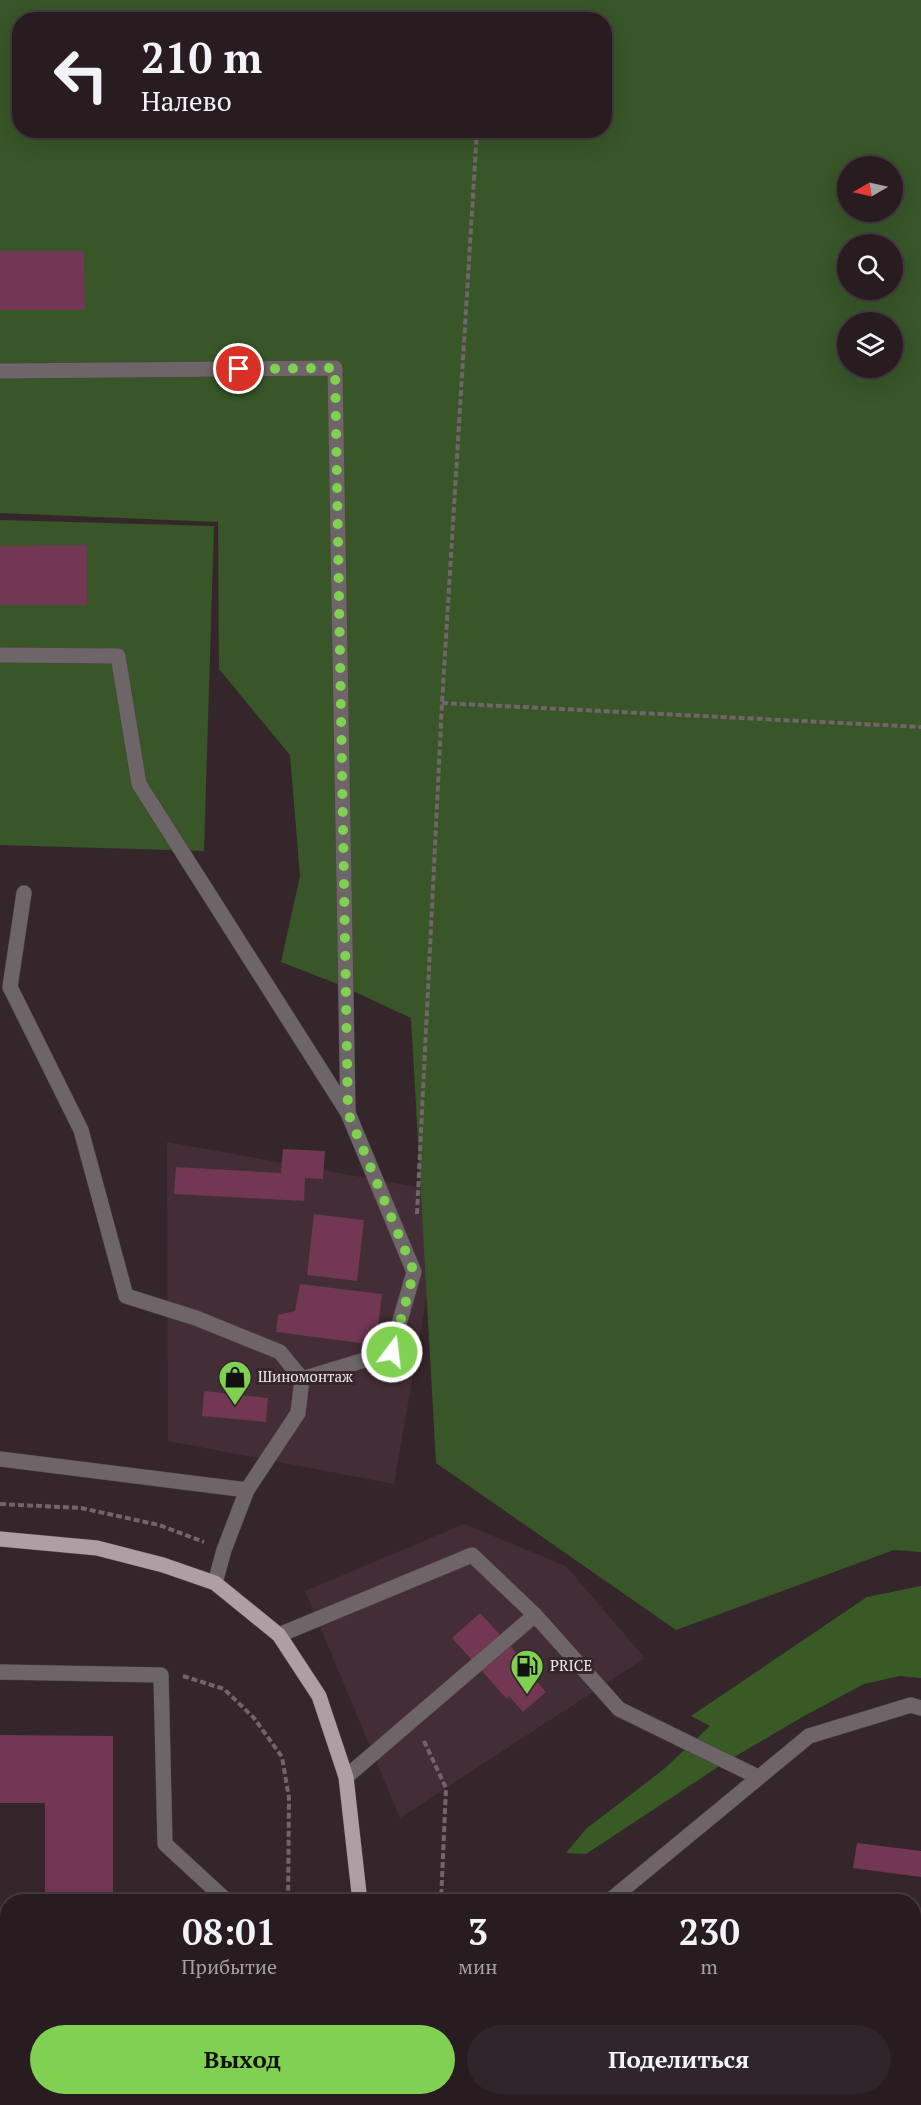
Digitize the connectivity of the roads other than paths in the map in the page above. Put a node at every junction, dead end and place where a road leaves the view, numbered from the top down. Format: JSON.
{"nodes":[{"id":1,"x":0,"y":371,"type":"edge"},
{"id":2,"x":0,"y":655,"type":"edge"},
{"id":3,"x":24,"y":893,"type":"dead end"},
{"id":4,"x":348,"y":1113,"type":"junction"},
{"id":5,"x":302,"y":1379,"type":"junction"},
{"id":6,"x":0,"y":1459,"type":"edge"},
{"id":7,"x":247,"y":1490,"type":"junction"},
{"id":8,"x":0,"y":1539,"type":"edge"},
{"id":9,"x":215,"y":1583,"type":"junction"},
{"id":10,"x":535,"y":1615,"type":"junction"},
{"id":11,"x":279,"y":1635,"type":"junction"},
{"id":12,"x":0,"y":1672,"type":"edge"},
{"id":13,"x":921,"y":1708,"type":"edge"},
{"id":14,"x":346,"y":1777,"type":"junction"},
{"id":15,"x":759,"y":1777,"type":"junction"},
{"id":16,"x":219,"y":1894,"type":"edge"},
{"id":17,"x":359,"y":1894,"type":"edge"},
{"id":18,"x":618,"y":1894,"type":"edge"}],
"edges":[{"from":1,"to":4,"type":"lane"},
{"from":2,"to":4,"type":"lane"},
{"from":3,"to":5,"type":"lane"},
{"from":4,"to":5,"type":"lane"},
{"from":5,"to":7,"type":"lane"},
{"from":6,"to":7,"type":"lane"},
{"from":7,"to":9,"type":"lane"},
{"from":8,"to":9,"type":"main road"},
{"from":9,"to":11,"type":"main road"},
{"from":10,"to":11,"type":"lane"},
{"from":10,"to":14,"type":"lane"},
{"from":10,"to":15,"type":"lane"},
{"from":11,"to":14,"type":"main road"},
{"from":12,"to":16,"type":"lane"},
{"from":13,"to":15,"type":"lane"},
{"from":14,"to":17,"type":"main road"},
{"from":15,"to":18,"type":"lane"}]}
